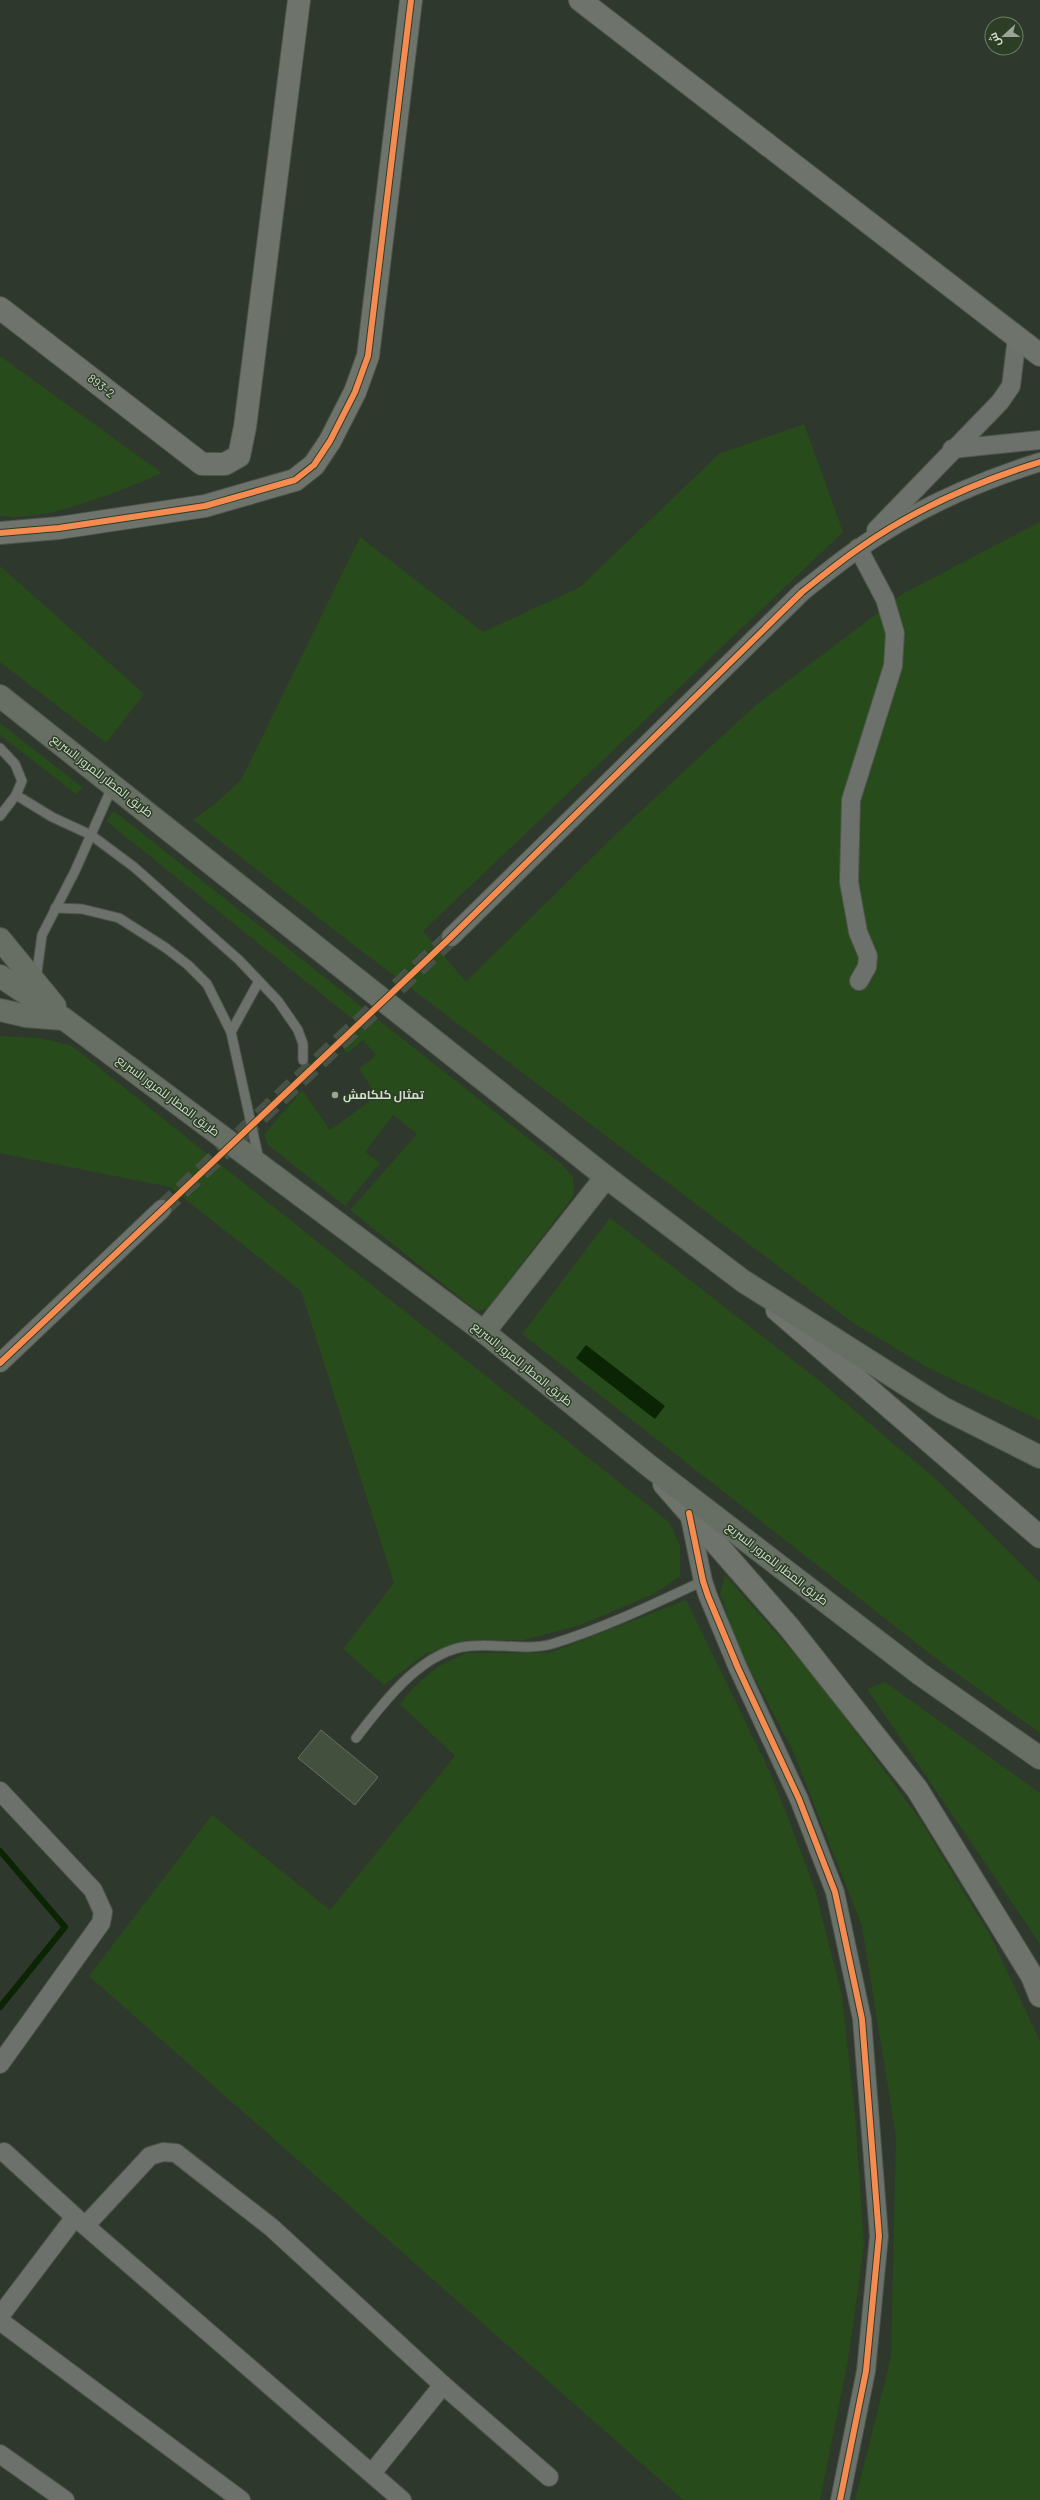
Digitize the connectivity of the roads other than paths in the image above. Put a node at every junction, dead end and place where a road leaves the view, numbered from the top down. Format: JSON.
{"nodes":[{"id":1,"x":299,"y":0,"type":"edge"},
{"id":2,"x":411,"y":0,"type":"edge"},
{"id":3,"x":580,"y":0,"type":"edge"},
{"id":4,"x":0,"y":308,"type":"edge"},
{"id":5,"x":1017,"y":337,"type":"junction"},
{"id":6,"x":1040,"y":355,"type":"edge"},
{"id":7,"x":1040,"y":440,"type":"edge"},
{"id":8,"x":952,"y":450,"type":"junction"},
{"id":9,"x":1040,"y":462,"type":"edge"},
{"id":10,"x":0,"y":532,"type":"edge"},
{"id":11,"x":858,"y":548,"type":"junction"},
{"id":12,"x":0,"y":696,"type":"edge"},
{"id":13,"x":0,"y":748,"type":"edge"},
{"id":14,"x":113,"y":785,"type":"junction"},
{"id":15,"x":16,"y":795,"type":"junction"},
{"id":16,"x":0,"y":816,"type":"edge"},
{"id":17,"x":91,"y":835,"type":"junction"},
{"id":18,"x":55,"y":908,"type":"junction"},
{"id":19,"x":451,"y":937,"type":"tunnel mouth"},
{"id":20,"x":0,"y":939,"type":"edge"},
{"id":21,"x":0,"y":976,"type":"edge"},
{"id":22,"x":36,"y":981,"type":"junction"},
{"id":23,"x":259,"y":981,"type":"junction"},
{"id":24,"x":859,"y":981,"type":"dead end"},
{"id":25,"x":0,"y":1010,"type":"edge"},
{"id":26,"x":64,"y":1019,"type":"junction"},
{"id":27,"x":231,"y":1032,"type":"junction"},
{"id":28,"x":303,"y":1060,"type":"dead end"},
{"id":29,"x":261,"y":1165,"type":"junction"},
{"id":30,"x":606,"y":1177,"type":"junction"},
{"id":31,"x":162,"y":1209,"type":"tunnel mouth"},
{"id":32,"x":743,"y":1281,"type":"junction"},
{"id":33,"x":484,"y":1332,"type":"junction"},
{"id":34,"x":0,"y":1363,"type":"edge"},
{"id":35,"x":1040,"y":1457,"type":"edge"},
{"id":36,"x":648,"y":1465,"type":"junction"},
{"id":37,"x":689,"y":1513,"type":"junction"},
{"id":38,"x":1040,"y":1537,"type":"edge"},
{"id":39,"x":703,"y":1581,"type":"junction"},
{"id":40,"x":356,"y":1738,"type":"dead end"},
{"id":41,"x":1040,"y":1758,"type":"edge"},
{"id":42,"x":0,"y":1792,"type":"edge"},
{"id":43,"x":1040,"y":1996,"type":"edge"},
{"id":44,"x":0,"y":2064,"type":"edge"},
{"id":45,"x":4,"y":2152,"type":"dead end"},
{"id":46,"x":81,"y":2221,"type":"junction"},
{"id":47,"x":0,"y":2316,"type":"edge"},
{"id":48,"x":0,"y":2321,"type":"edge"},
{"id":49,"x":443,"y":2385,"type":"junction"},
{"id":50,"x":0,"y":2454,"type":"edge"},
{"id":51,"x":372,"y":2473,"type":"junction"},
{"id":52,"x":549,"y":2477,"type":"dead end"},
{"id":53,"x":65,"y":2500,"type":"edge"},
{"id":54,"x":242,"y":2500,"type":"edge"},
{"id":55,"x":402,"y":2500,"type":"edge"},
{"id":56,"x":840,"y":2500,"type":"edge"}],
"edges":[{"from":1,"to":4,"type":"street","name":"893-2"},
{"from":2,"to":10,"type":"street"},
{"from":3,"to":5,"type":"street"},
{"from":5,"to":6,"type":"street"},
{"from":5,"to":8,"type":"street"},
{"from":7,"to":8,"type":"street"},
{"from":8,"to":11,"type":"street"},
{"from":9,"to":11,"type":"street"},
{"from":11,"to":19,"type":"street"},
{"from":11,"to":24,"type":"street"},
{"from":12,"to":14,"type":"highway","name":"طريق المطار للمرور السريع"},
{"from":13,"to":15,"type":"lane"},
{"from":14,"to":17,"type":"lane"},
{"from":14,"to":30,"type":"highway","name":"طريق المطار للمرور السريع"},
{"from":15,"to":16,"type":"lane"},
{"from":15,"to":17,"type":"lane"},
{"from":17,"to":18,"type":"lane"},
{"from":17,"to":23,"type":"lane"},
{"from":18,"to":22,"type":"lane"},
{"from":18,"to":27,"type":"lane"},
{"from":20,"to":22,"type":"highway"},
{"from":21,"to":26,"type":"highway","name":"طريق المطار للمرور السريع"},
{"from":22,"to":26,"type":"highway"},
{"from":23,"to":27,"type":"lane"},
{"from":23,"to":28,"type":"lane"},
{"from":25,"to":26,"type":"highway"},
{"from":26,"to":29,"type":"highway","name":"طريق المطار للمرور السريع"},
{"from":27,"to":29,"type":"lane"},
{"from":29,"to":33,"type":"highway","name":"طريق المطار للمرور السريع"},
{"from":30,"to":32,"type":"highway","name":"طريق المطار للمرور السريع"},
{"from":30,"to":33,"type":"highway"},
{"from":31,"to":34,"type":"street"},
{"from":32,"to":35,"type":"highway","name":"طريق المطار للمرور السريع"},
{"from":32,"to":38,"type":"street"},
{"from":33,"to":36,"type":"highway","name":"طريق المطار للمرور السريع"},
{"from":36,"to":37,"type":"street"},
{"from":36,"to":41,"type":"highway","name":"طريق المطار للمرور السريع"},
{"from":37,"to":39,"type":"street"},
{"from":37,"to":43,"type":"street"},
{"from":39,"to":40,"type":"lane"},
{"from":39,"to":56,"type":"street"},
{"from":42,"to":44,"type":"street"},
{"from":45,"to":46,"type":"street"},
{"from":46,"to":47,"type":"street"},
{"from":46,"to":49,"type":"street"},
{"from":46,"to":51,"type":"street"},
{"from":48,"to":54,"type":"street"},
{"from":49,"to":51,"type":"street"},
{"from":49,"to":52,"type":"street"},
{"from":50,"to":53,"type":"street"},
{"from":51,"to":55,"type":"street"}]}
